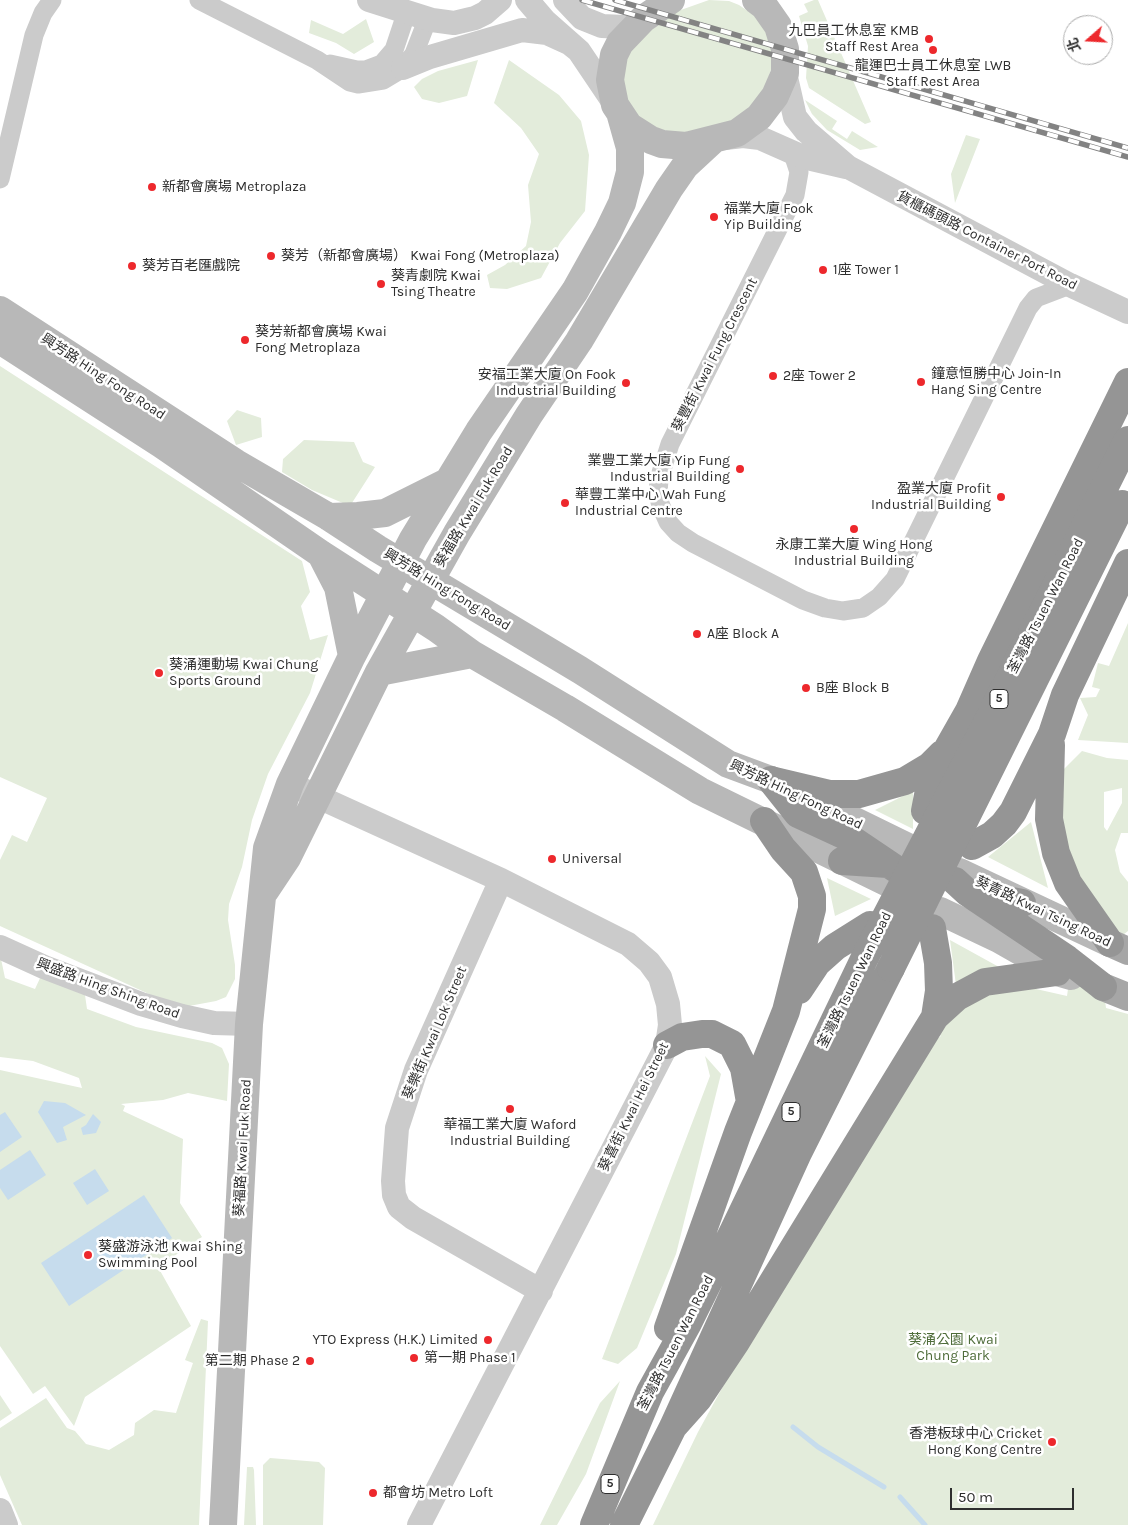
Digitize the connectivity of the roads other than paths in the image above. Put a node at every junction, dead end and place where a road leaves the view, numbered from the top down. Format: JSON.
{"nodes":[{"id":1,"x":52,"y":0,"type":"edge"},
{"id":2,"x":199,"y":0,"type":"edge"},
{"id":3,"x":369,"y":0,"type":"edge"},
{"id":4,"x":500,"y":0,"type":"edge"},
{"id":5,"x":527,"y":0,"type":"edge"},
{"id":6,"x":565,"y":0,"type":"edge"},
{"id":7,"x":671,"y":0,"type":"edge"},
{"id":8,"x":756,"y":0,"type":"edge"},
{"id":9,"x":767,"y":0,"type":"edge"},
{"id":10,"x":418,"y":15,"type":"junction"},
{"id":11,"x":643,"y":19,"type":"junction"},
{"id":12,"x":778,"y":26,"type":"junction"},
{"id":13,"x":579,"y":50,"type":"junction"},
{"id":14,"x":317,"y":60,"type":"junction"},
{"id":15,"x":403,"y":68,"type":"junction"},
{"id":16,"x":785,"y":73,"type":"junction"},
{"id":17,"x":618,"y":110,"type":"junction"},
{"id":18,"x":718,"y":139,"type":"junction"},
{"id":19,"x":792,"y":151,"type":"junction"},
{"id":20,"x":848,"y":167,"type":"junction"},
{"id":21,"x":1,"y":172,"type":"edge"},
{"id":22,"x":1070,"y":285,"type":"junction"},
{"id":23,"x":0,"y":310,"type":"edge"},
{"id":24,"x":1128,"y":312,"type":"edge"},
{"id":25,"x":0,"y":340,"type":"edge"},
{"id":26,"x":1128,"y":382,"type":"edge"},
{"id":27,"x":1128,"y":440,"type":"edge"},
{"id":28,"x":447,"y":482,"type":"junction"},
{"id":29,"x":1128,"y":492,"type":"edge"},
{"id":30,"x":330,"y":517,"type":"junction"},
{"id":31,"x":321,"y":554,"type":"junction"},
{"id":32,"x":401,"y":562,"type":"junction"},
{"id":33,"x":1128,"y":563,"type":"edge"},
{"id":34,"x":431,"y":580,"type":"junction"},
{"id":35,"x":384,"y":594,"type":"junction"},
{"id":36,"x":412,"y":612,"type":"junction"},
{"id":37,"x":472,"y":654,"type":"junction"},
{"id":38,"x":352,"y":656,"type":"junction"},
{"id":39,"x":379,"y":672,"type":"junction"},
{"id":40,"x":1052,"y":734,"type":"junction"},
{"id":41,"x":948,"y":748,"type":"junction"},
{"id":42,"x":771,"y":780,"type":"junction"},
{"id":43,"x":290,"y":784,"type":"junction"},
{"id":44,"x":316,"y":796,"type":"junction"},
{"id":45,"x":925,"y":810,"type":"dead end"},
{"id":46,"x":764,"y":821,"type":"junction"},
{"id":47,"x":972,"y":846,"type":"dead end"},
{"id":48,"x":842,"y":861,"type":"joint"},
{"id":49,"x":501,"y":880,"type":"junction"},
{"id":50,"x":265,"y":891,"type":"junction"},
{"id":51,"x":950,"y":896,"type":"junction"},
{"id":52,"x":1022,"y":903,"type":"joint"},
{"id":53,"x":870,"y":925,"type":"dead end"},
{"id":54,"x":0,"y":947,"type":"edge"},
{"id":55,"x":1119,"y":947,"type":"edge"},
{"id":56,"x":1057,"y":972,"type":"junction"},
{"id":57,"x":1103,"y":987,"type":"junction"},
{"id":58,"x":1128,"y":997,"type":"edge"},
{"id":59,"x":786,"y":1011,"type":"junction"},
{"id":60,"x":935,"y":1017,"type":"junction"},
{"id":61,"x":249,"y":1024,"type":"junction"},
{"id":62,"x":667,"y":1045,"type":"junction"},
{"id":63,"x":750,"y":1102,"type":"junction"},
{"id":64,"x":540,"y":1291,"type":"junction"},
{"id":65,"x":650,"y":1392,"type":"junction"},
{"id":66,"x":673,"y":1427,"type":"junction"},
{"id":67,"x":0,"y":1510,"type":"edge"},
{"id":68,"x":6,"y":1525,"type":"edge"},
{"id":69,"x":223,"y":1525,"type":"edge"},
{"id":70,"x":419,"y":1525,"type":"edge"},
{"id":71,"x":594,"y":1525,"type":"edge"},
{"id":72,"x":624,"y":1525,"type":"edge"}],
"edges":[{"from":1,"to":21,"type":"street"},
{"from":2,"to":14,"type":"street"},
{"from":3,"to":10,"type":"street"},
{"from":4,"to":10,"type":"street"},
{"from":5,"to":13,"type":"street"},
{"from":6,"to":11,"type":"street"},
{"from":7,"to":11,"type":"main road","name":"葵福路 Kwai Fuk Road"},
{"from":8,"to":12,"type":"main road"},
{"from":9,"to":12,"type":"main road"},
{"from":10,"to":14,"type":"street"},
{"from":10,"to":15,"type":"street"},
{"from":11,"to":17,"type":"main road","name":"葵福路 Kwai Fuk Road"},
{"from":12,"to":16,"type":"main road"},
{"from":13,"to":15,"type":"street"},
{"from":13,"to":17,"type":"street"},
{"from":14,"to":15,"type":"street"},
{"from":16,"to":18,"type":"main road"},
{"from":16,"to":20,"type":"street","name":"貨櫃碼頭路 Container Port Road"},
{"from":17,"to":18,"type":"main road"},
{"from":17,"to":28,"type":"main road","name":"葵福路 Kwai Fuk Road"},
{"from":18,"to":19,"type":"street","name":"貨櫃碼頭路 Container Port Road"},
{"from":18,"to":34,"type":"main road","name":"葵福路 Kwai Fuk Road"},
{"from":19,"to":20,"type":"street","name":"貨櫃碼頭路 Container Port Road"},
{"from":19,"to":22,"type":"street","name":"葵豐街 Kwai Fung Crescent"},
{"from":20,"to":22,"type":"street","name":"貨櫃碼頭路 Container Port Road"},
{"from":22,"to":24,"type":"street","name":"貨櫃碼頭路 Container Port Road"},
{"from":23,"to":30,"type":"main road","name":"興芳路 Hing Fong Road"},
{"from":25,"to":31,"type":"main road","name":"興芳路 Hing Fong Road"},
{"from":26,"to":41,"type":"highway"},
{"from":27,"to":65,"type":"highway","name":"荃灣路 Tsuen Wan Road","number":"5","bridge":true},
{"from":28,"to":30,"type":"main road"},
{"from":28,"to":32,"type":"main road","name":"葵福路 Kwai Fuk Road"},
{"from":29,"to":66,"type":"highway","name":"荃灣路 Tsuen Wan Road","number":"5","bridge":true},
{"from":30,"to":32,"type":"main road","name":"興芳路 Hing Fong Road"},
{"from":31,"to":35,"type":"main road","name":"興芳路 Hing Fong Road"},
{"from":31,"to":38,"type":"main road"},
{"from":32,"to":34,"type":"main road","name":"興芳路 Hing Fong Road"},
{"from":32,"to":35,"type":"main road","name":"葵福路 Kwai Fuk Road"},
{"from":33,"to":40,"type":"highway"},
{"from":34,"to":36,"type":"main road","name":"葵福路 Kwai Fuk Road"},
{"from":34,"to":42,"type":"main road","name":"興芳路 Hing Fong Road"},
{"from":35,"to":36,"type":"main road","name":"興芳路 Hing Fong Road"},
{"from":35,"to":38,"type":"main road","name":"葵福路 Kwai Fuk Road"},
{"from":36,"to":37,"type":"main road","name":"興芳路 Hing Fong Road"},
{"from":36,"to":39,"type":"main road","name":"葵福路 Kwai Fuk Road"},
{"from":37,"to":39,"type":"main road"},
{"from":37,"to":46,"type":"main road","name":"興芳路 Hing Fong Road"},
{"from":38,"to":43,"type":"main road","name":"葵福路 Kwai Fuk Road"},
{"from":39,"to":44,"type":"main road","name":"葵福路 Kwai Fuk Road"},
{"from":40,"to":47,"type":"highway"},
{"from":40,"to":55,"type":"highway"},
{"from":41,"to":42,"type":"highway"},
{"from":41,"to":45,"type":"highway"},
{"from":42,"to":48,"type":"highway"},
{"from":43,"to":44,"type":"street","name":"葵喜街 Kwai Hei Street"},
{"from":43,"to":50,"type":"main road","name":"葵福路 Kwai Fuk Road"},
{"from":44,"to":49,"type":"street","name":"葵喜街 Kwai Hei Street"},
{"from":44,"to":50,"type":"main road","name":"葵福路 Kwai Fuk Road"},
{"from":46,"to":48,"type":"main road","name":"興芳路 Hing Fong Road"},
{"from":46,"to":59,"type":"highway"},
{"from":49,"to":62,"type":"street","name":"葵喜街 Kwai Hei Street"},
{"from":49,"to":64,"type":"street","name":"葵樂街 Kwai Lok Street"},
{"from":50,"to":61,"type":"main road","name":"葵福路 Kwai Fuk Road"},
{"from":51,"to":52,"type":"highway"},
{"from":51,"to":56,"type":"main road"},
{"from":51,"to":57,"type":"highway"},
{"from":51,"to":60,"type":"highway"},
{"from":52,"to":55,"type":"main road","name":"葵青路 Kwai Tsing Road"},
{"from":53,"to":59,"type":"highway"},
{"from":54,"to":61,"type":"street","name":"興盛路 Hing Shing Road"},
{"from":56,"to":57,"type":"main road"},
{"from":56,"to":60,"type":"highway"},
{"from":57,"to":58,"type":"main road"},
{"from":59,"to":63,"type":"highway"},
{"from":60,"to":66,"type":"highway"},
{"from":61,"to":69,"type":"main road","name":"葵福路 Kwai Fuk Road"},
{"from":62,"to":63,"type":"highway"},
{"from":62,"to":64,"type":"street","name":"葵喜街 Kwai Hei Street"},
{"from":63,"to":65,"type":"highway"},
{"from":64,"to":70,"type":"street","name":"葵喜街 Kwai Hei Street"},
{"from":65,"to":71,"type":"highway","name":"荃灣路 Tsuen Wan Road","number":"5"},
{"from":66,"to":72,"type":"highway","name":"荃灣路 Tsuen Wan Road","number":"5"},
{"from":67,"to":68,"type":"street"}]}
